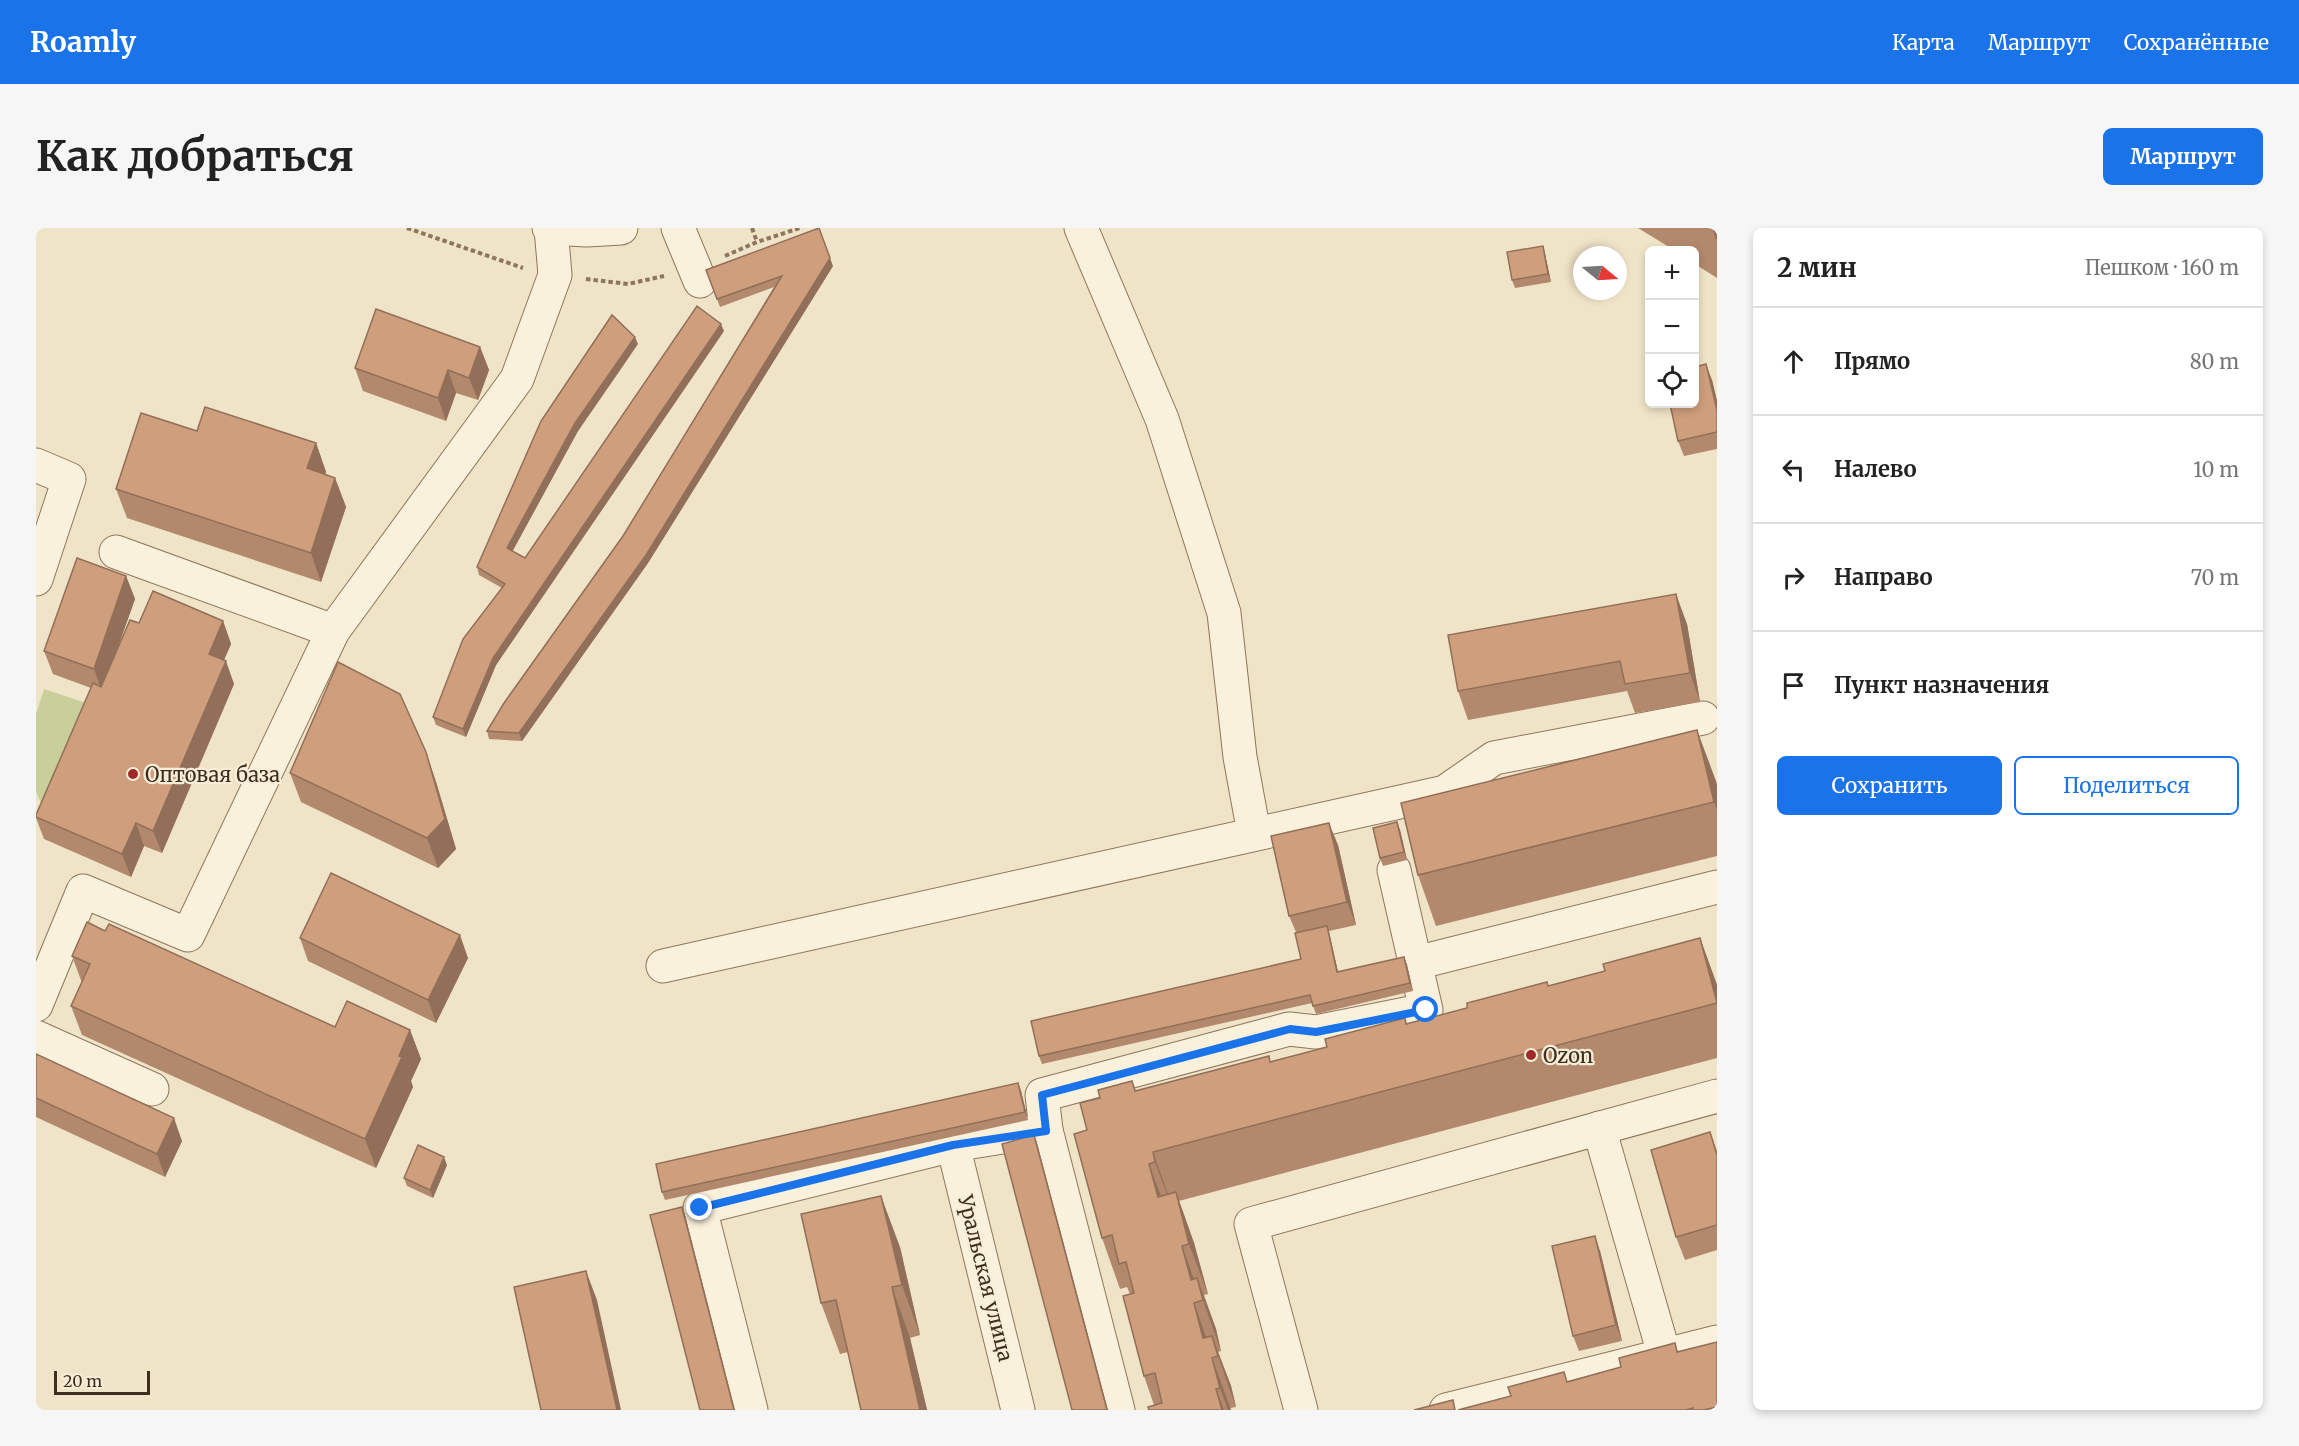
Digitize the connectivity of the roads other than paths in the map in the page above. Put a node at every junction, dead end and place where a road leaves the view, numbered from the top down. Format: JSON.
{"nodes":[{"id":1,"x":550,"y":228,"type":"edge"},
{"id":2,"x":621,"y":228,"type":"edge"},
{"id":3,"x":678,"y":228,"type":"edge"},
{"id":4,"x":1081,"y":228,"type":"edge"},
{"id":5,"x":700,"y":281,"type":"dead end"},
{"id":6,"x":36,"y":465,"type":"edge"},
{"id":7,"x":116,"y":552,"type":"dead end"},
{"id":8,"x":36,"y":579,"type":"edge"},
{"id":9,"x":333,"y":631,"type":"junction"},
{"id":10,"x":1703,"y":718,"type":"dead end"},
{"id":11,"x":1254,"y":833,"type":"junction"},
{"id":12,"x":1394,"y":870,"type":"dead end"},
{"id":13,"x":1717,"y":887,"type":"edge"},
{"id":14,"x":1416,"y":963,"type":"junction"},
{"id":15,"x":663,"y":966,"type":"dead end"},
{"id":16,"x":36,"y":1005,"type":"edge"},
{"id":17,"x":36,"y":1037,"type":"edge"},
{"id":18,"x":152,"y":1089,"type":"dead end"},
{"id":19,"x":1717,"y":1096,"type":"edge"},
{"id":20,"x":1599,"y":1128,"type":"junction"},
{"id":21,"x":1046,"y":1131,"type":"junction"},
{"id":22,"x":953,"y":1145,"type":"junction"},
{"id":23,"x":1717,"y":1342,"type":"edge"},
{"id":24,"x":1664,"y":1354,"type":"junction"},
{"id":25,"x":751,"y":1410,"type":"edge"},
{"id":26,"x":1018,"y":1410,"type":"edge"},
{"id":27,"x":1118,"y":1410,"type":"edge"},
{"id":28,"x":1301,"y":1410,"type":"edge"},
{"id":29,"x":1446,"y":1410,"type":"edge"}],
"edges":[{"from":1,"to":2,"type":"street"},
{"from":1,"to":9,"type":"street"},
{"from":3,"to":5,"type":"street"},
{"from":4,"to":11,"type":"street"},
{"from":6,"to":8,"type":"street"},
{"from":7,"to":9,"type":"street"},
{"from":9,"to":16,"type":"street"},
{"from":10,"to":11,"type":"street"},
{"from":11,"to":15,"type":"street"},
{"from":12,"to":14,"type":"street"},
{"from":13,"to":14,"type":"street"},
{"from":14,"to":21,"type":"street"},
{"from":17,"to":18,"type":"street"},
{"from":19,"to":20,"type":"street"},
{"from":20,"to":24,"type":"street"},
{"from":20,"to":28,"type":"street"},
{"from":21,"to":22,"type":"street"},
{"from":21,"to":27,"type":"street"},
{"from":22,"to":25,"type":"street"},
{"from":22,"to":26,"type":"street","name":"Уральская улица"},
{"from":23,"to":24,"type":"street"},
{"from":24,"to":29,"type":"street"}]}
